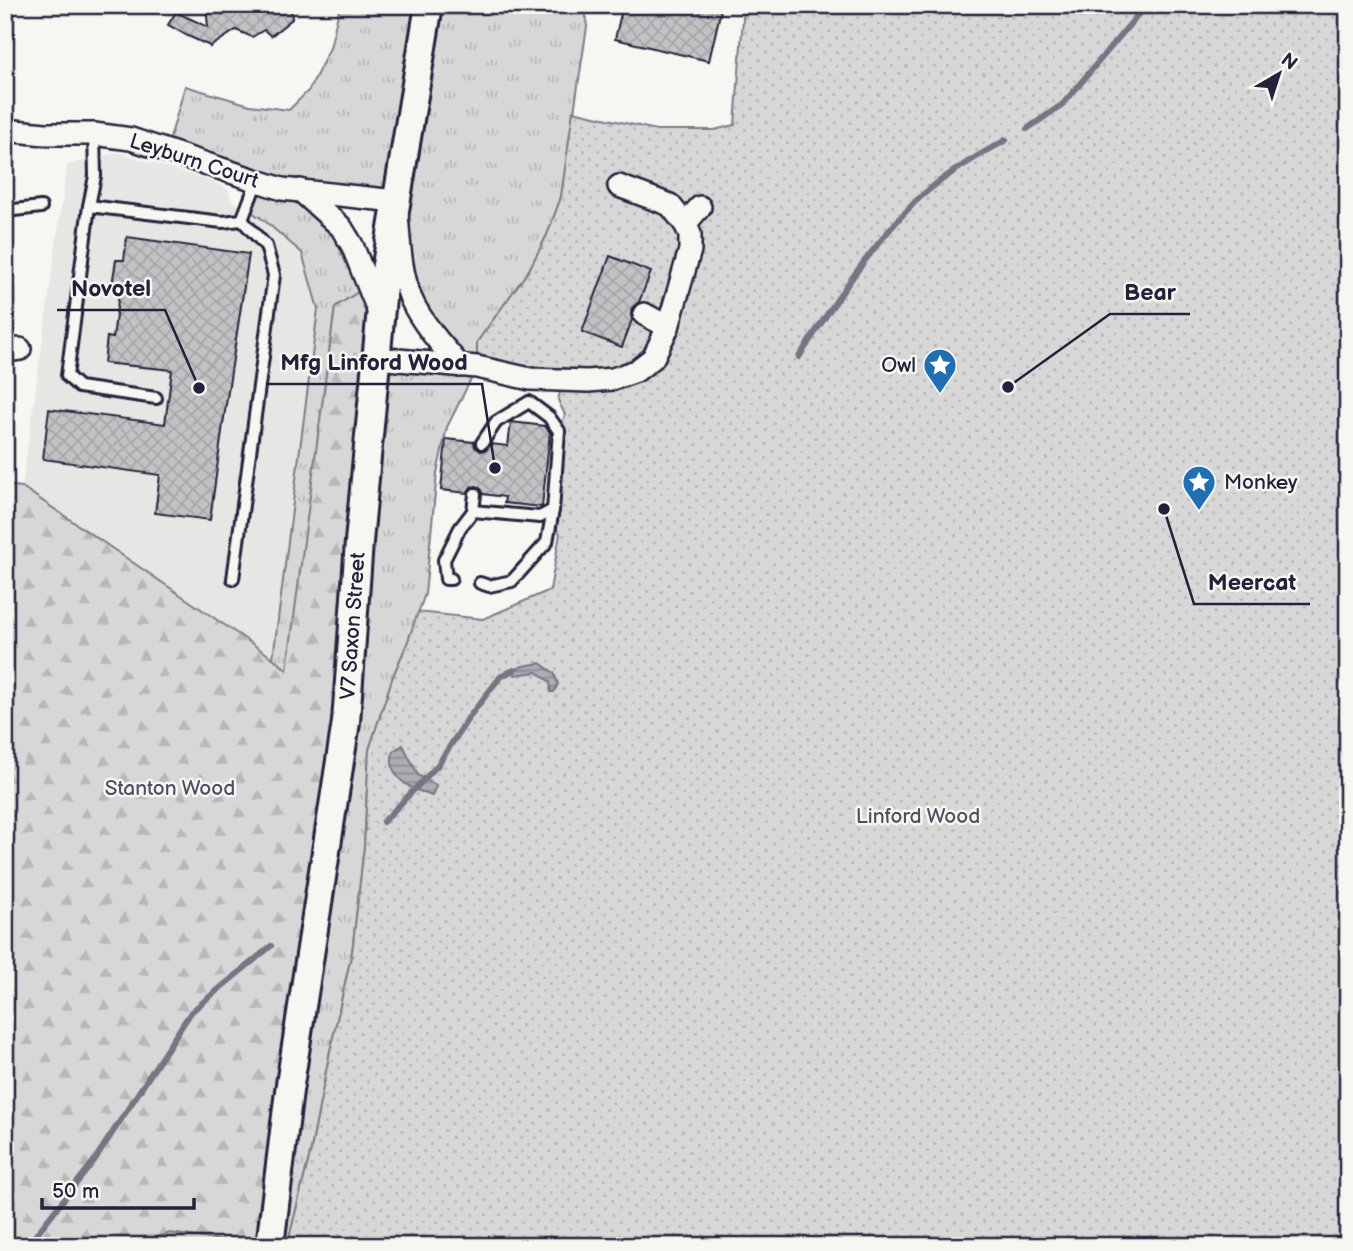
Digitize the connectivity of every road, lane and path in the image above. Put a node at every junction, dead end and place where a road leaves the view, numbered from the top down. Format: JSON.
{"nodes":[{"id":1,"x":429,"y":5,"type":"edge"},
{"id":2,"x":94,"y":134,"type":"junction"},
{"id":3,"x":5,"y":136,"type":"edge"},
{"id":4,"x":257,"y":181,"type":"junction"},
{"id":5,"x":619,"y":186,"type":"dead end"},
{"id":6,"x":300,"y":191,"type":"junction"},
{"id":7,"x":396,"y":201,"type":"junction"},
{"id":8,"x":89,"y":206,"type":"junction"},
{"id":9,"x":41,"y":207,"type":"dead end"},
{"id":10,"x":701,"y":207,"type":"dead end"},
{"id":11,"x":5,"y":211,"type":"edge"},
{"id":12,"x":242,"y":220,"type":"junction"},
{"id":13,"x":685,"y":224,"type":"junction"},
{"id":14,"x":644,"y":314,"type":"dead end"},
{"id":15,"x":380,"y":317,"type":"junction"},
{"id":16,"x":668,"y":327,"type":"junction"},
{"id":17,"x":376,"y":358,"type":"junction"},
{"id":18,"x":460,"y":366,"type":"junction"},
{"id":19,"x":530,"y":379,"type":"junction"},
{"id":20,"x":156,"y":398,"type":"dead end"},
{"id":21,"x":529,"y":402,"type":"junction"},
{"id":22,"x":482,"y":443,"type":"dead end"},
{"id":23,"x":475,"y":494,"type":"dead end"},
{"id":24,"x":553,"y":510,"type":"junction"},
{"id":25,"x":473,"y":511,"type":"junction"},
{"id":26,"x":233,"y":579,"type":"dead end"},
{"id":27,"x":451,"y":579,"type":"dead end"},
{"id":28,"x":480,"y":583,"type":"dead end"},
{"id":29,"x":270,"y":1246,"type":"edge"}],
"edges":[{"from":1,"to":7,"type":"street","name":"V7 Saxon Street"},
{"from":2,"to":3,"type":"street","name":"Leyburn Court"},
{"from":2,"to":4,"type":"street","name":"Leyburn Court"},
{"from":2,"to":8,"type":"lane"},
{"from":4,"to":6,"type":"street","name":"Leyburn Court"},
{"from":4,"to":12,"type":"lane"},
{"from":5,"to":13,"type":"street"},
{"from":6,"to":7,"type":"street","name":"Leyburn Court"},
{"from":6,"to":15,"type":"street","name":"Leyburn Court"},
{"from":7,"to":15,"type":"street","name":"V7 Saxon Street"},
{"from":7,"to":18,"type":"street"},
{"from":8,"to":12,"type":"lane"},
{"from":8,"to":20,"type":"lane"},
{"from":9,"to":11,"type":"lane"},
{"from":10,"to":13,"type":"street"},
{"from":12,"to":26,"type":"lane"},
{"from":13,"to":16,"type":"street"},
{"from":14,"to":16,"type":"street"},
{"from":15,"to":17,"type":"street","name":"V7 Saxon Street"},
{"from":16,"to":19,"type":"street"},
{"from":17,"to":18,"type":"street"},
{"from":17,"to":29,"type":"street","name":"V7 Saxon Street"},
{"from":18,"to":19,"type":"street"},
{"from":19,"to":21,"type":"lane"},
{"from":21,"to":22,"type":"lane"},
{"from":21,"to":24,"type":"lane"},
{"from":23,"to":25,"type":"lane"},
{"from":24,"to":25,"type":"lane"},
{"from":24,"to":28,"type":"lane"},
{"from":25,"to":27,"type":"lane"}]}
